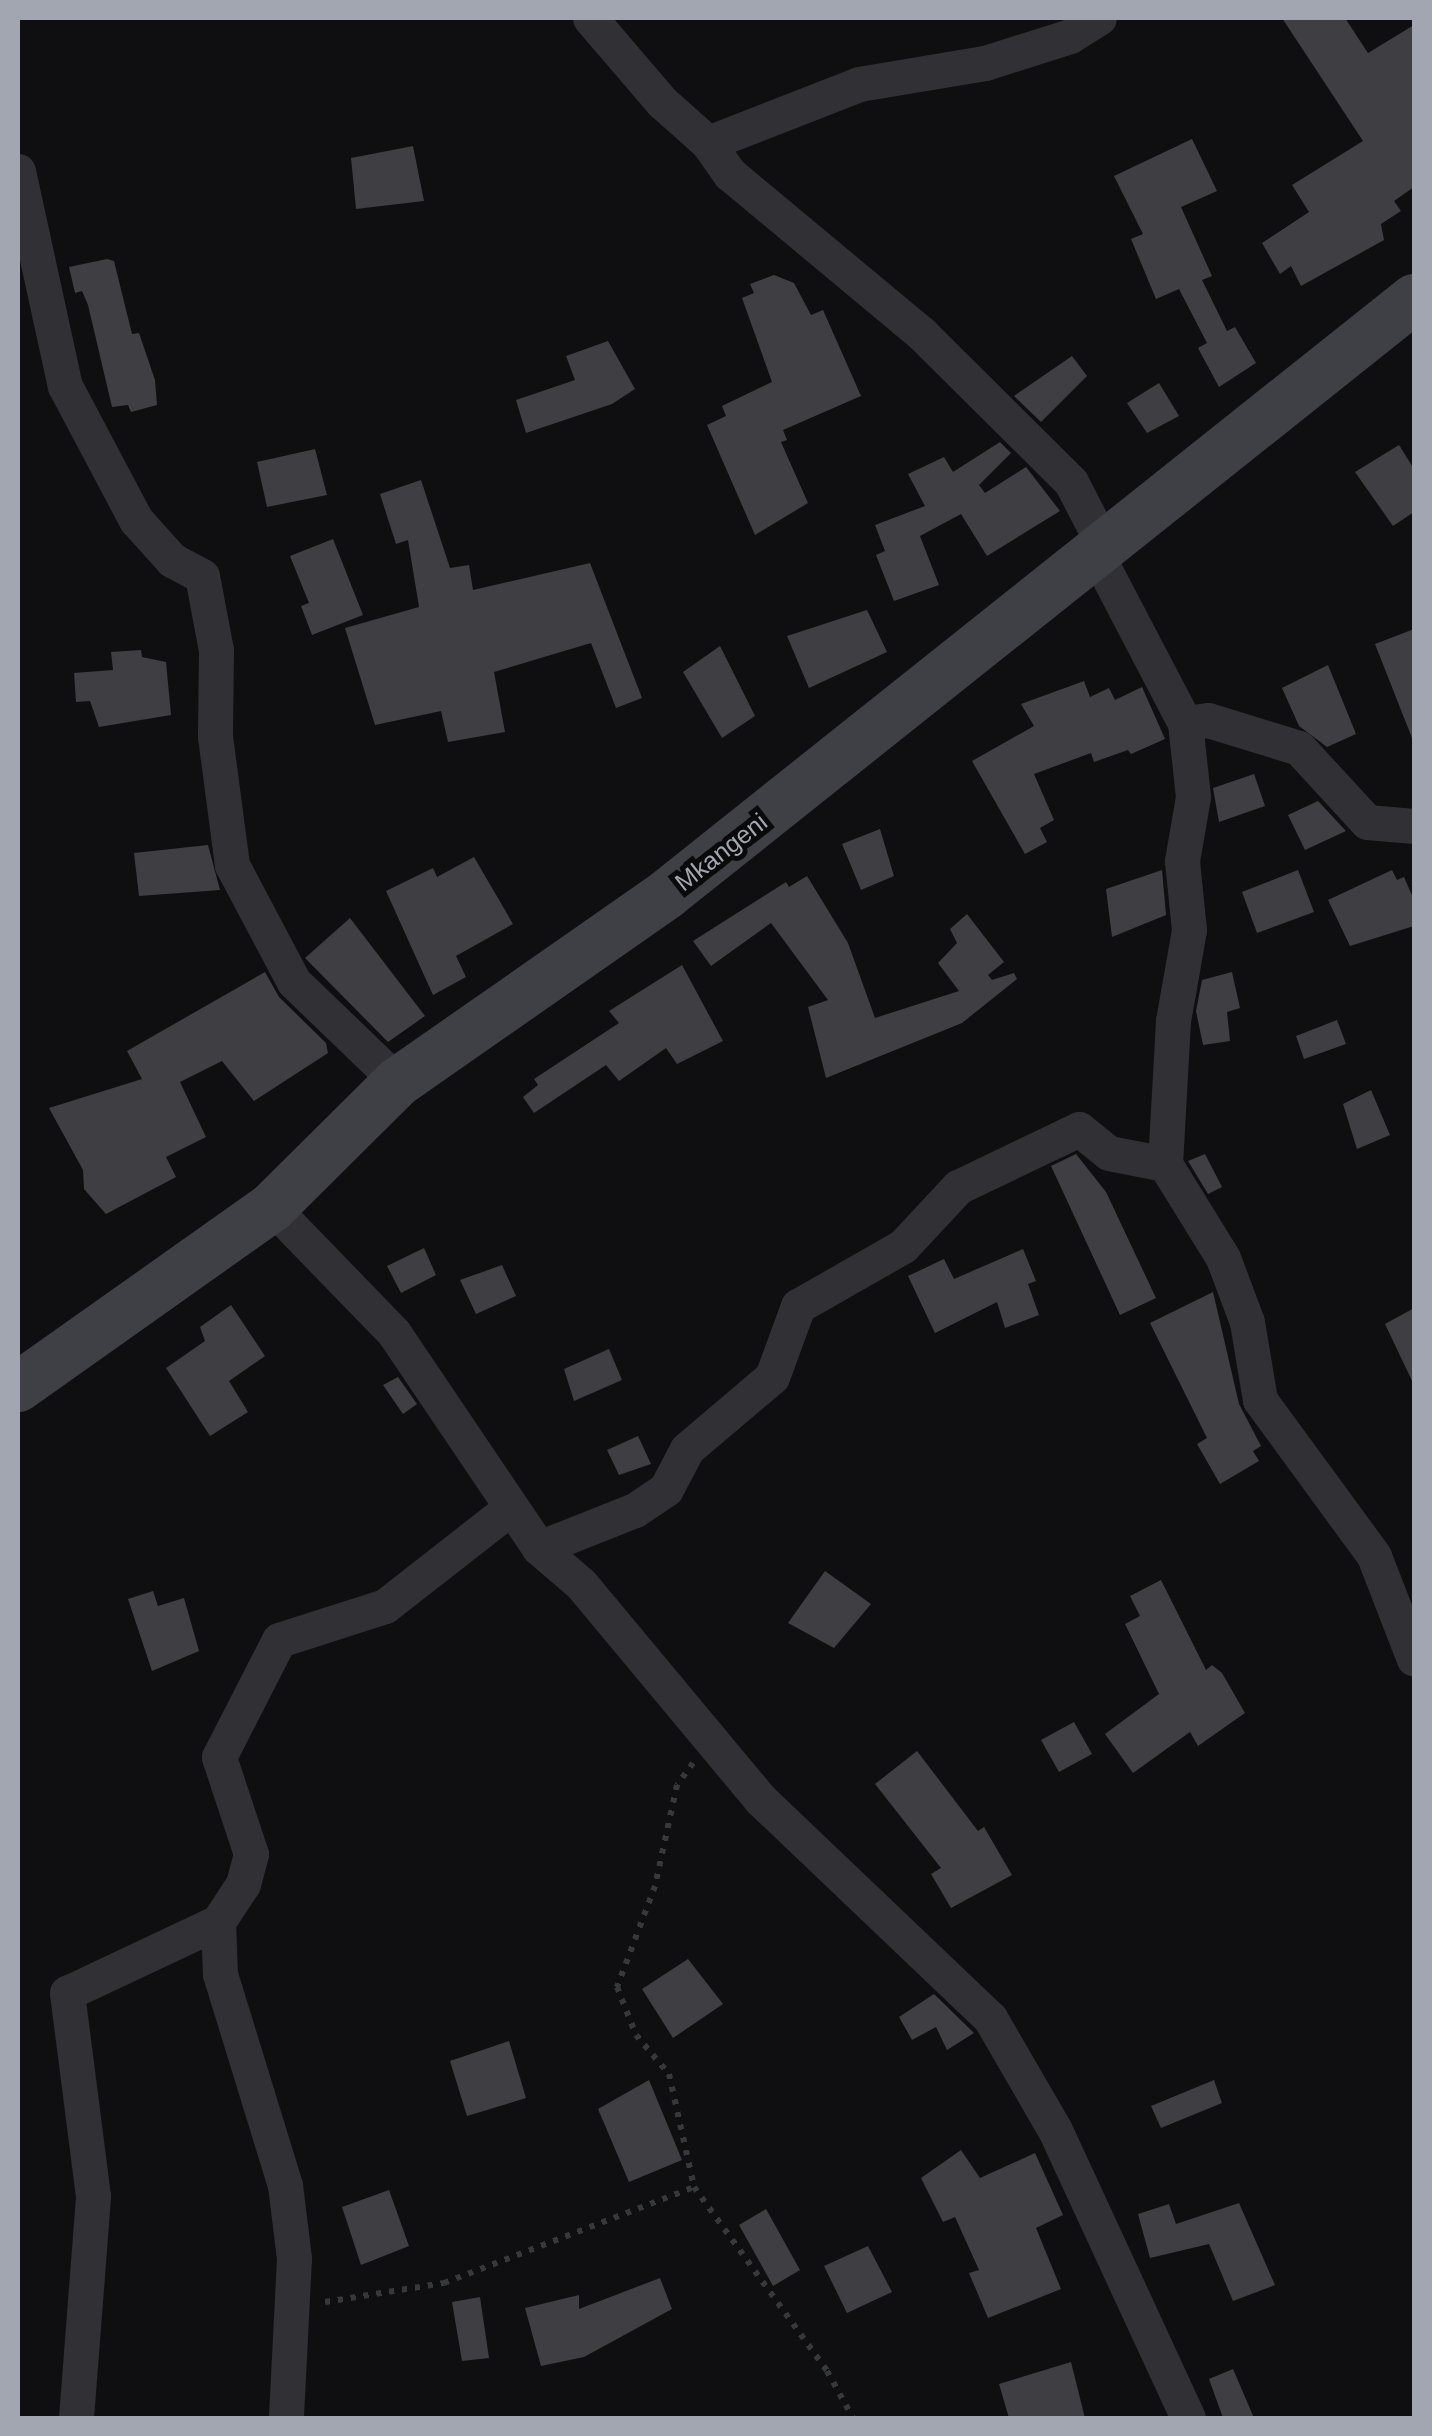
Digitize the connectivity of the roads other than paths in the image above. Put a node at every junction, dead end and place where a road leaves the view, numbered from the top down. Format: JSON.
{"nodes":[{"id":1,"x":590,"y":18,"type":"edge"},
{"id":2,"x":1099,"y":18,"type":"edge"},
{"id":3,"x":708,"y":143,"type":"junction"},
{"id":4,"x":18,"y":170,"type":"edge"},
{"id":5,"x":29,"y":290,"type":"edge"},
{"id":6,"x":1414,"y":299,"type":"edge"},
{"id":7,"x":1101,"y":552,"type":"junction"},
{"id":8,"x":1185,"y":723,"type":"junction"},
{"id":9,"x":1414,"y":826,"type":"edge"},
{"id":10,"x":398,"y":1082,"type":"junction"},
{"id":11,"x":1166,"y":1164,"type":"junction"},
{"id":12,"x":272,"y":1206,"type":"junction"},
{"id":13,"x":18,"y":1387,"type":"edge"},
{"id":14,"x":509,"y":1510,"type":"junction"},
{"id":15,"x":539,"y":1548,"type":"junction"},
{"id":16,"x":1414,"y":1659,"type":"edge"},
{"id":17,"x":218,"y":1922,"type":"junction"},
{"id":18,"x":76,"y":2418,"type":"edge"},
{"id":19,"x":286,"y":2418,"type":"edge"},
{"id":20,"x":1188,"y":2418,"type":"edge"}],
"edges":[{"from":1,"to":3,"type":"street"},
{"from":2,"to":3,"type":"street"},
{"from":3,"to":7,"type":"street"},
{"from":4,"to":5,"type":"street"},
{"from":5,"to":10,"type":"street"},
{"from":6,"to":7,"type":"street","name":"Mkangeni"},
{"from":7,"to":8,"type":"street"},
{"from":7,"to":10,"type":"street","name":"Mkangeni"},
{"from":8,"to":9,"type":"street"},
{"from":8,"to":11,"type":"street"},
{"from":10,"to":12,"type":"street","name":"Mkangeni"},
{"from":11,"to":15,"type":"street"},
{"from":11,"to":16,"type":"street"},
{"from":12,"to":13,"type":"street","name":"Mkangeni"},
{"from":12,"to":14,"type":"street"},
{"from":14,"to":15,"type":"street"},
{"from":14,"to":17,"type":"street"},
{"from":15,"to":20,"type":"street"},
{"from":17,"to":18,"type":"street"},
{"from":17,"to":19,"type":"street"}]}
